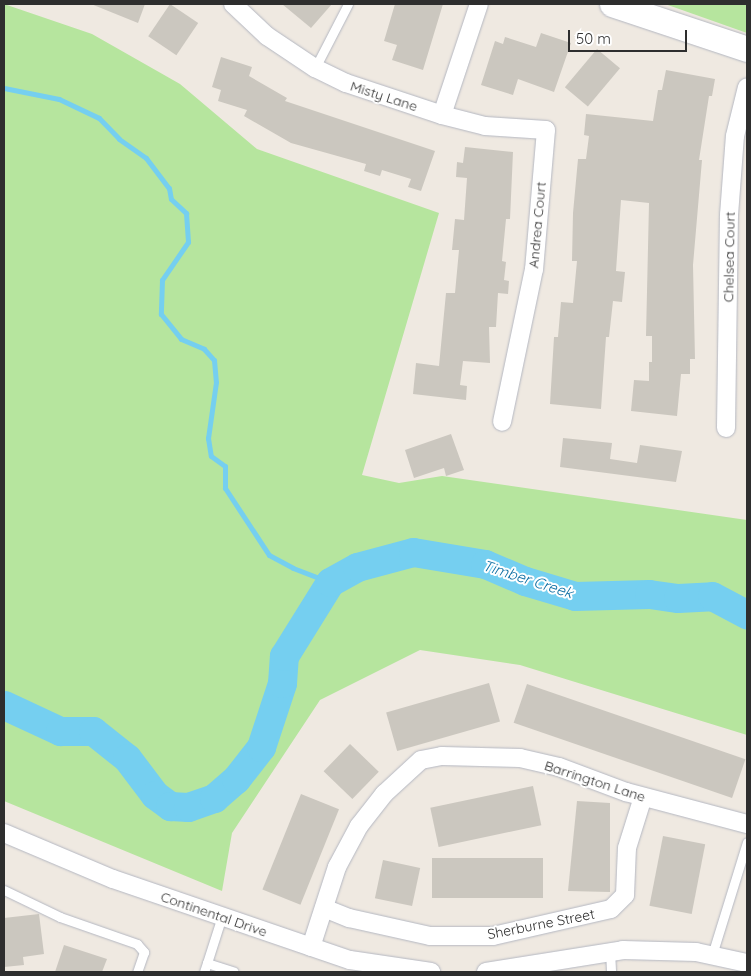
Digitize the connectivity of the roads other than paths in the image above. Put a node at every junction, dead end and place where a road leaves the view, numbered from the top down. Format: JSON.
{"nodes":[{"id":1,"x":233,"y":4,"type":"edge"},
{"id":2,"x":348,"y":4,"type":"edge"},
{"id":3,"x":479,"y":4,"type":"edge"},
{"id":4,"x":612,"y":4,"type":"edge"},
{"id":5,"x":747,"y":49,"type":"edge"},
{"id":6,"x":315,"y":68,"type":"junction"},
{"id":7,"x":747,"y":87,"type":"edge"},
{"id":8,"x":442,"y":115,"type":"junction"},
{"id":9,"x":502,"y":422,"type":"dead end"},
{"id":10,"x":726,"y":428,"type":"dead end"},
{"id":11,"x":643,"y":797,"type":"junction"},
{"id":12,"x":747,"y":824,"type":"edge"},
{"id":13,"x":4,"y":834,"type":"edge"},
{"id":14,"x":747,"y":842,"type":"edge"},
{"id":15,"x":4,"y":890,"type":"edge"},
{"id":16,"x":324,"y":908,"type":"junction"},
{"id":17,"x":222,"y":916,"type":"junction"},
{"id":18,"x":311,"y":947,"type":"junction"},
{"id":19,"x":610,"y":951,"type":"junction"},
{"id":20,"x":712,"y":954,"type":"junction"},
{"id":21,"x":207,"y":963,"type":"junction"},
{"id":22,"x":747,"y":963,"type":"edge"},
{"id":23,"x":348,"y":966,"type":"edge"},
{"id":24,"x":137,"y":972,"type":"edge"},
{"id":25,"x":204,"y":972,"type":"edge"},
{"id":26,"x":234,"y":972,"type":"edge"},
{"id":27,"x":430,"y":972,"type":"edge"},
{"id":28,"x":486,"y":972,"type":"edge"},
{"id":29,"x":611,"y":972,"type":"edge"}],
"edges":[{"from":1,"to":6,"type":"street","name":"Misty Lane"},
{"from":2,"to":6,"type":"lane"},
{"from":3,"to":8,"type":"street"},
{"from":4,"to":5,"type":"street"},
{"from":6,"to":8,"type":"street","name":"Misty Lane"},
{"from":7,"to":10,"type":"street","name":"Chelsea Court"},
{"from":8,"to":9,"type":"street","name":"Andrea Court"},
{"from":11,"to":12,"type":"street","name":"Barrington Lane"},
{"from":11,"to":16,"type":"street","name":"Barrington Lane"},
{"from":11,"to":16,"type":"street","name":"Sherburne Street"},
{"from":13,"to":17,"type":"street","name":"Continental Drive"},
{"from":14,"to":20,"type":"lane"},
{"from":15,"to":24,"type":"lane"},
{"from":16,"to":18,"type":"street","name":"Barrington Lane"},
{"from":17,"to":18,"type":"street","name":"Continental Drive"},
{"from":17,"to":21,"type":"lane"},
{"from":18,"to":23,"type":"street","name":"Continental Drive"},
{"from":19,"to":20,"type":"street"},
{"from":19,"to":28,"type":"street"},
{"from":19,"to":29,"type":"lane"},
{"from":20,"to":22,"type":"street"},
{"from":21,"to":25,"type":"lane"},
{"from":21,"to":26,"type":"lane"},
{"from":23,"to":27,"type":"street","name":"Continental Drive"}]}
